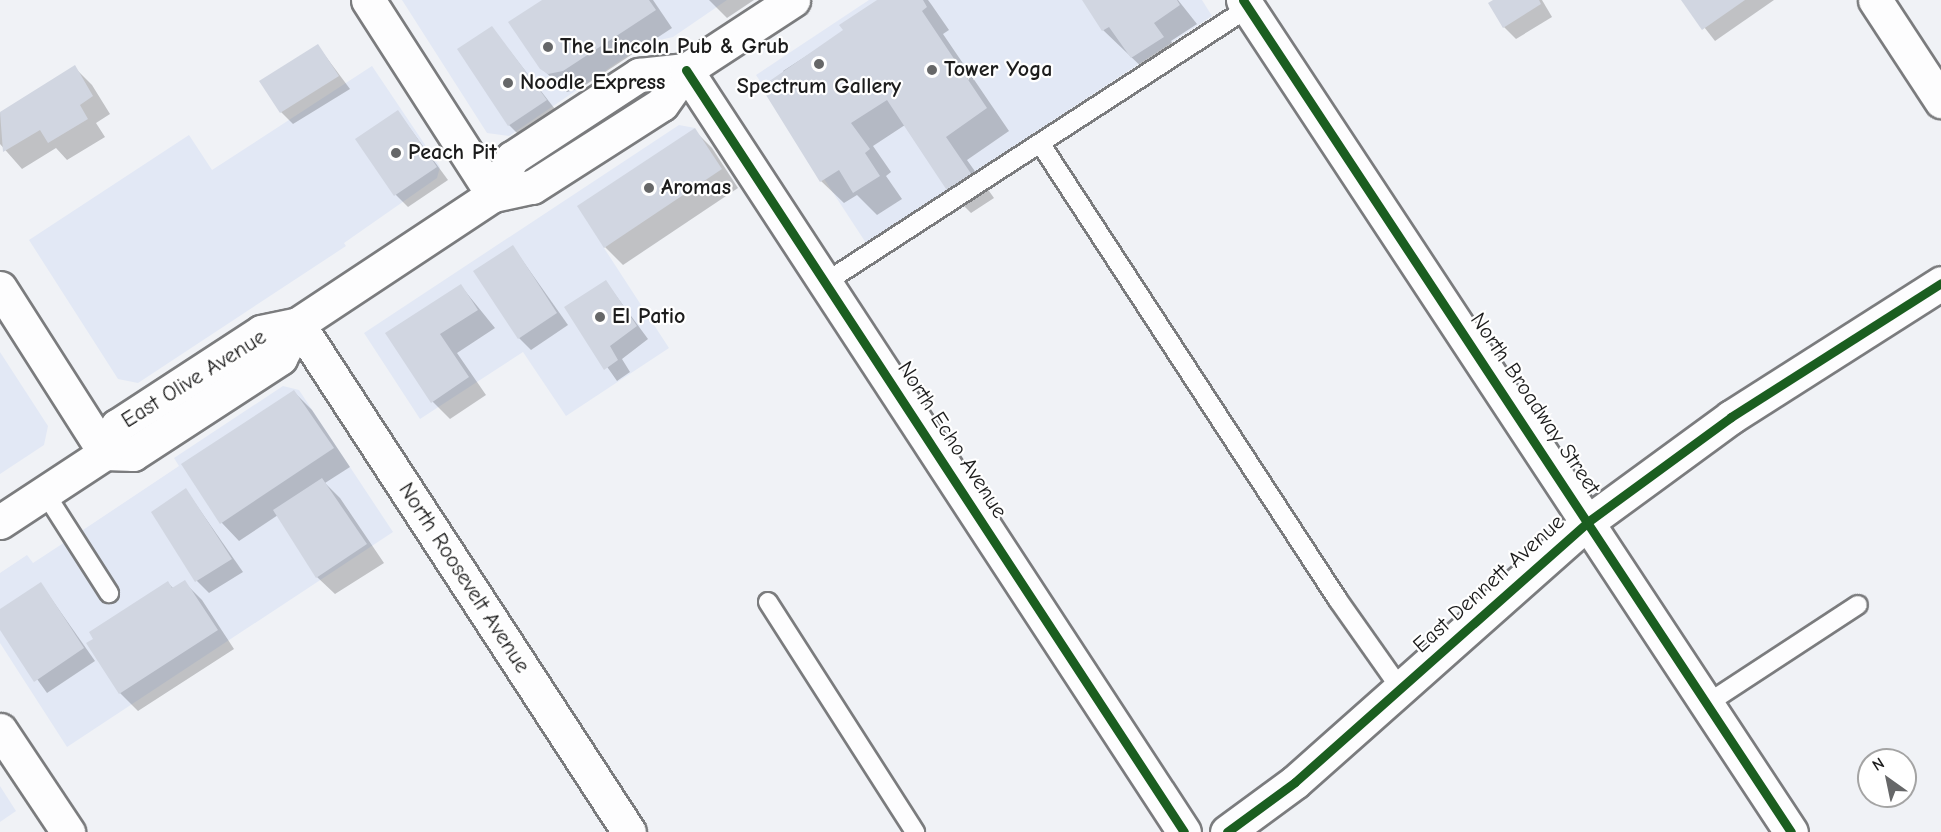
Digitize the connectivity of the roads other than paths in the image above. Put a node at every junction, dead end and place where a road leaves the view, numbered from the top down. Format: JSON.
{"nodes":[{"id":1,"x":368,"y":0,"type":"edge"},
{"id":2,"x":792,"y":0,"type":"edge"},
{"id":3,"x":1875,"y":0,"type":"edge"},
{"id":4,"x":1246,"y":4,"type":"edge"},
{"id":5,"x":686,"y":70,"type":"junction"},
{"id":6,"x":1941,"y":101,"type":"edge"},
{"id":7,"x":1040,"y":143,"type":"junction"},
{"id":8,"x":494,"y":195,"type":"junction"},
{"id":9,"x":826,"y":282,"type":"junction"},
{"id":10,"x":1940,"y":285,"type":"edge"},
{"id":11,"x":0,"y":288,"type":"edge"},
{"id":12,"x":298,"y":324,"type":"junction"},
{"id":13,"x":105,"y":453,"type":"junction"},
{"id":14,"x":45,"y":493,"type":"junction"},
{"id":15,"x":1589,"y":521,"type":"junction"},
{"id":16,"x":0,"y":522,"type":"edge"},
{"id":17,"x":109,"y":593,"type":"dead end"},
{"id":18,"x":768,"y":602,"type":"dead end"},
{"id":19,"x":1858,"y":604,"type":"dead end"},
{"id":20,"x":1401,"y":688,"type":"junction"},
{"id":21,"x":1708,"y":703,"type":"junction"},
{"id":22,"x":0,"y":730,"type":"edge"},
{"id":23,"x":68,"y":832,"type":"edge"},
{"id":24,"x":629,"y":832,"type":"edge"},
{"id":25,"x":915,"y":832,"type":"edge"},
{"id":26,"x":1184,"y":832,"type":"edge"},
{"id":27,"x":1227,"y":832,"type":"edge"},
{"id":28,"x":1791,"y":832,"type":"edge"}],
"edges":[{"from":1,"to":8,"type":"street"},
{"from":2,"to":5,"type":"street"},
{"from":3,"to":6,"type":"street"},
{"from":4,"to":7,"type":"lane"},
{"from":4,"to":15,"type":"street","name":"North Broadway Street"},
{"from":5,"to":8,"type":"street"},
{"from":5,"to":9,"type":"street","name":"North Echo Avenue"},
{"from":7,"to":9,"type":"lane"},
{"from":7,"to":20,"type":"lane"},
{"from":8,"to":12,"type":"street","name":"East Olive Avenue"},
{"from":9,"to":26,"type":"street","name":"North Echo Avenue"},
{"from":10,"to":15,"type":"street","name":"East Dennett Avenue"},
{"from":11,"to":13,"type":"street"},
{"from":12,"to":13,"type":"street","name":"East Olive Avenue"},
{"from":12,"to":24,"type":"street","name":"North Roosevelt Avenue"},
{"from":13,"to":14,"type":"street","name":"East Olive Avenue"},
{"from":14,"to":16,"type":"street","name":"East Olive Avenue"},
{"from":14,"to":17,"type":"lane"},
{"from":15,"to":20,"type":"street","name":"East Dennett Avenue"},
{"from":15,"to":21,"type":"street","name":"North Broadway Street"},
{"from":18,"to":25,"type":"lane"},
{"from":19,"to":21,"type":"lane"},
{"from":20,"to":27,"type":"street","name":"East Dennett Avenue"},
{"from":21,"to":28,"type":"street","name":"North Broadway Street"},
{"from":22,"to":23,"type":"street"}]}
